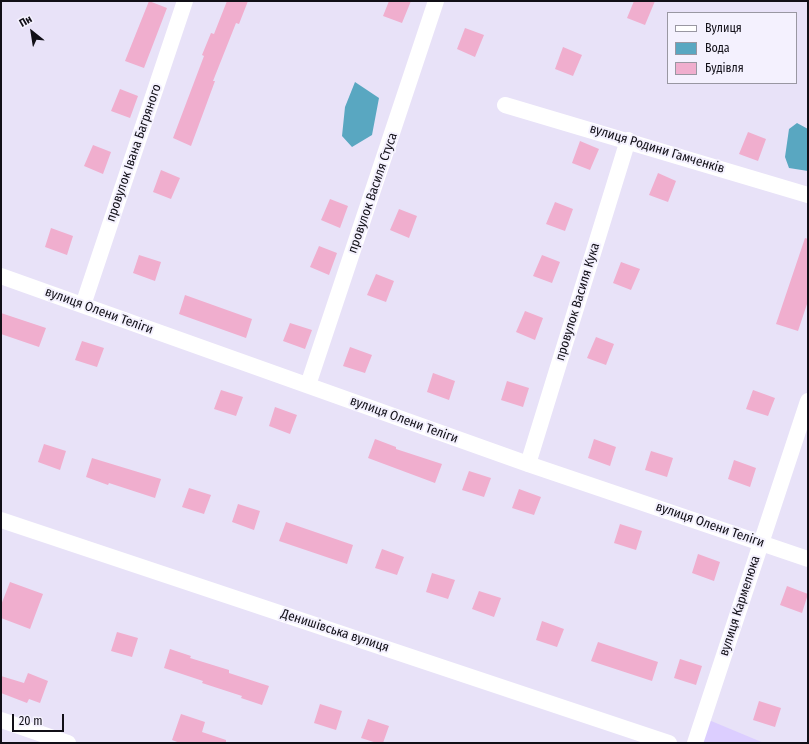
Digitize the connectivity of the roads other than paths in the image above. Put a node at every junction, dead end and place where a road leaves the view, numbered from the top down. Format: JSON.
{"nodes":[{"id":1,"x":185,"y":1,"type":"edge"},
{"id":2,"x":436,"y":1,"type":"edge"},
{"id":3,"x":505,"y":105,"type":"dead end"},
{"id":4,"x":628,"y":140,"type":"junction"},
{"id":5,"x":808,"y":194,"type":"edge"},
{"id":6,"x":1,"y":276,"type":"edge"},
{"id":7,"x":83,"y":305,"type":"junction"},
{"id":8,"x":308,"y":385,"type":"junction"},
{"id":9,"x":808,"y":401,"type":"edge"},
{"id":10,"x":528,"y":464,"type":"junction"},
{"id":11,"x":1,"y":520,"type":"edge"},
{"id":12,"x":761,"y":542,"type":"junction"},
{"id":13,"x":808,"y":559,"type":"edge"},
{"id":14,"x":1,"y":720,"type":"edge"},
{"id":15,"x":68,"y":743,"type":"edge"},
{"id":16,"x":669,"y":743,"type":"edge"},
{"id":17,"x":696,"y":743,"type":"edge"}],
"edges":[{"from":1,"to":7,"type":"street","name":"провулок Івана Багряного"},
{"from":2,"to":8,"type":"street","name":"провулок Василя Стуса"},
{"from":3,"to":4,"type":"street","name":"вулиця Родини Гамченків"},
{"from":4,"to":5,"type":"street","name":"вулиця Родини Гамченків"},
{"from":4,"to":10,"type":"street","name":"провулок Василя Кука"},
{"from":6,"to":7,"type":"street","name":"вулиця Олени Теліги"},
{"from":7,"to":8,"type":"street","name":"вулиця Олени Теліги"},
{"from":8,"to":10,"type":"street","name":"вулиця Олени Теліги"},
{"from":9,"to":12,"type":"street","name":"вулиця Кармелюка"},
{"from":10,"to":12,"type":"street","name":"вулиця Олени Теліги"},
{"from":11,"to":16,"type":"street","name":"Денишівська вулиця"},
{"from":12,"to":13,"type":"street","name":"вулиця Олени Теліги"},
{"from":12,"to":17,"type":"street","name":"вулиця Кармелюка"},
{"from":14,"to":15,"type":"street"}]}
